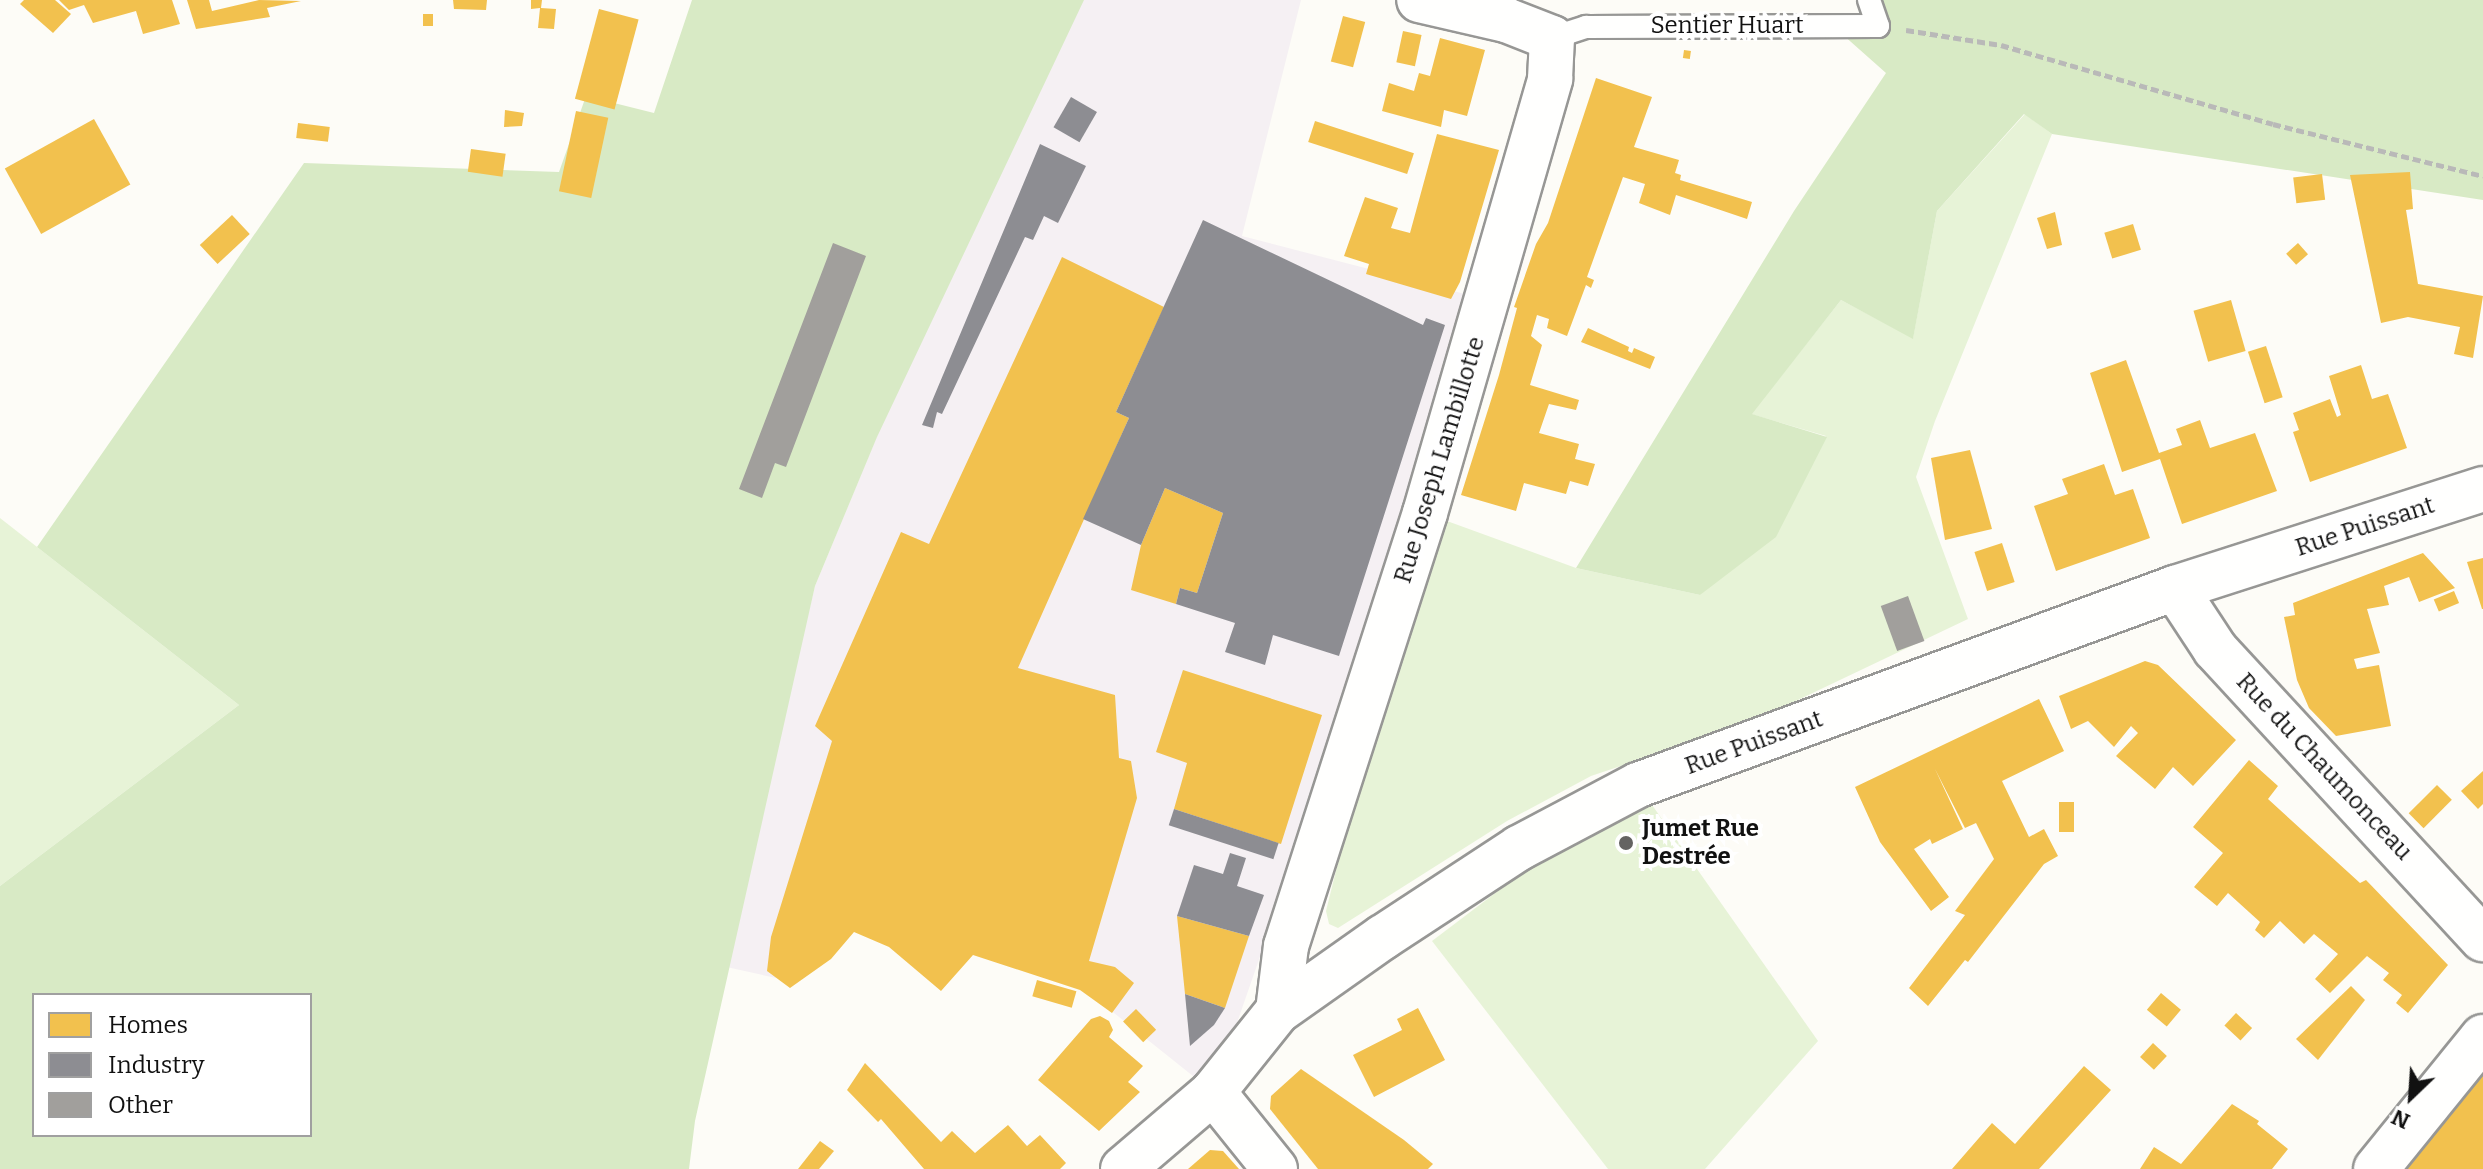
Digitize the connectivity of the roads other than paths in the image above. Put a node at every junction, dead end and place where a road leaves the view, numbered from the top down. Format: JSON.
{"nodes":[{"id":1,"x":1419,"y":0,"type":"edge"},
{"id":2,"x":1869,"y":0,"type":"edge"},
{"id":3,"x":1552,"y":38,"type":"junction"},
{"id":4,"x":2483,"y":489,"type":"edge"},
{"id":5,"x":2175,"y":588,"type":"junction"},
{"id":6,"x":2483,"y":939,"type":"edge"},
{"id":7,"x":1278,"y":1011,"type":"junction"},
{"id":8,"x":2483,"y":1037,"type":"edge"},
{"id":9,"x":1213,"y":1092,"type":"junction"},
{"id":10,"x":1123,"y":1169,"type":"edge"},
{"id":11,"x":1275,"y":1169,"type":"edge"},
{"id":12,"x":2376,"y":1169,"type":"edge"}],
"edges":[{"from":1,"to":3,"type":"street"},
{"from":2,"to":3,"type":"lane","name":"Sentier Huart"},
{"from":3,"to":7,"type":"street","name":"Rue Joseph Lambillotte"},
{"from":4,"to":5,"type":"street","name":"Rue Puissant"},
{"from":5,"to":6,"type":"street","name":"Rue du Chaumonceau"},
{"from":5,"to":7,"type":"street","name":"Rue Puissant"},
{"from":7,"to":9,"type":"street","name":"Rue Puissant"},
{"from":8,"to":12,"type":"street"},
{"from":9,"to":10,"type":"street","name":"Rue Puissant"},
{"from":9,"to":11,"type":"street"}]}
